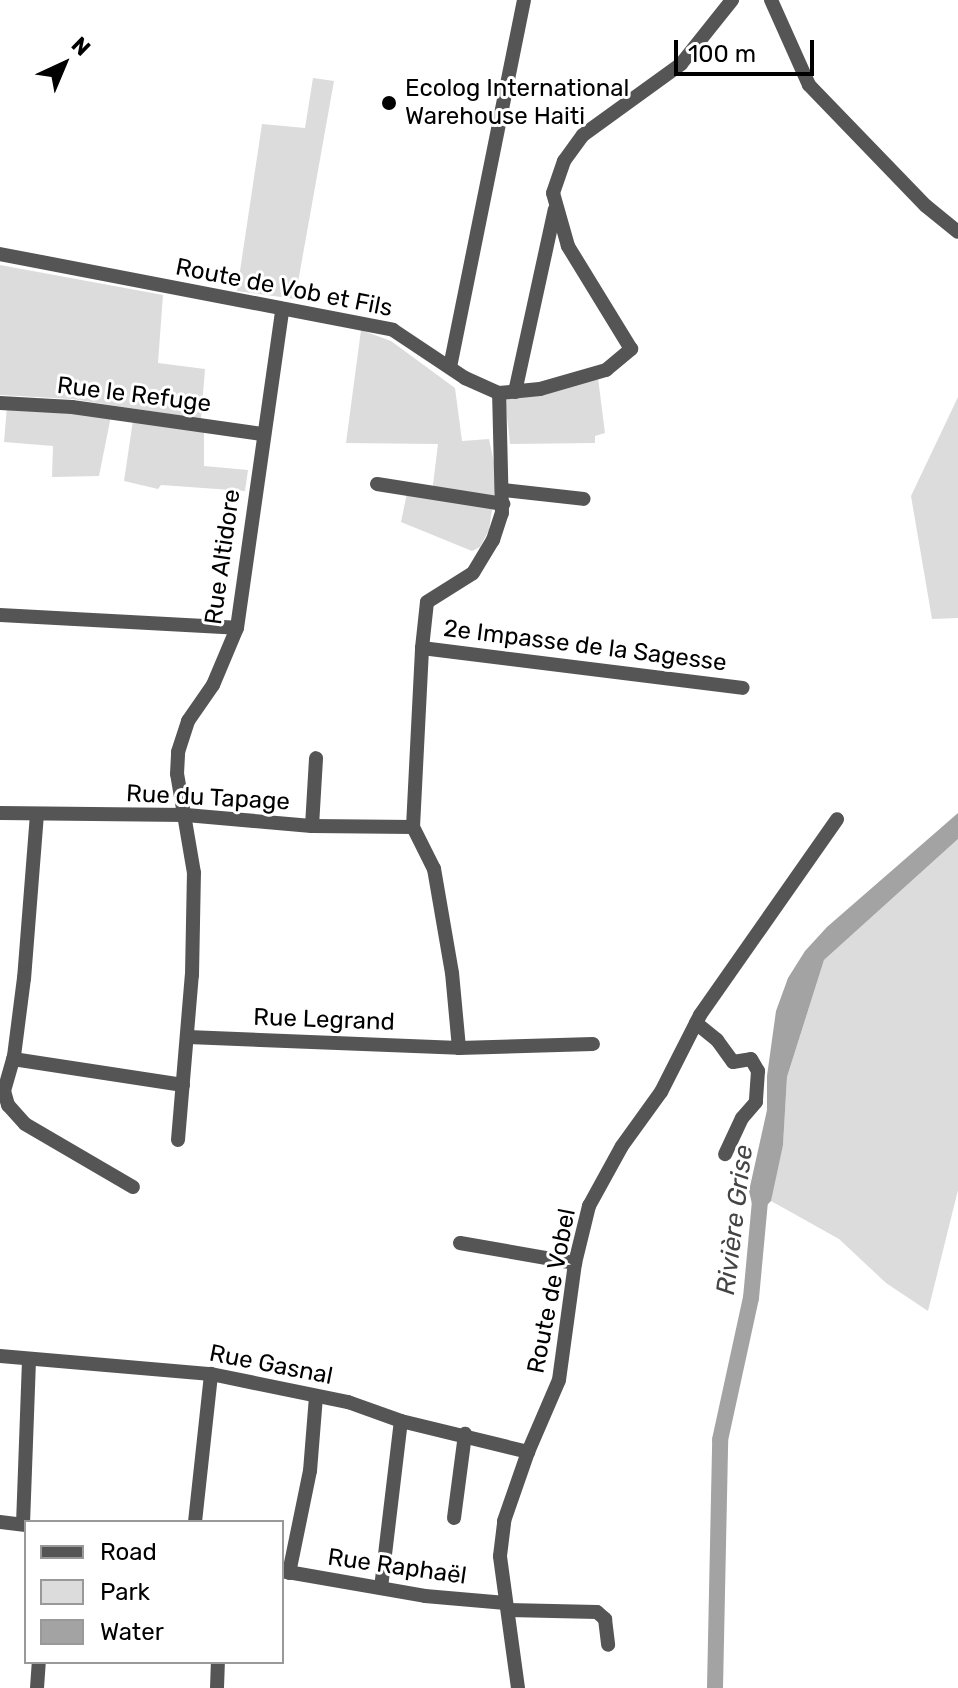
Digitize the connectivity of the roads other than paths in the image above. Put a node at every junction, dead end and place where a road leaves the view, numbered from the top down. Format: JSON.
{"nodes":[{"id":1,"x":524,"y":0,"type":"edge"},
{"id":2,"x":732,"y":0,"type":"edge"},
{"id":3,"x":771,"y":0,"type":"edge"},
{"id":4,"x":556,"y":204,"type":"junction"},
{"id":5,"x":958,"y":232,"type":"edge"},
{"id":6,"x":0,"y":254,"type":"edge"},
{"id":7,"x":282,"y":310,"type":"junction"},
{"id":8,"x":450,"y":367,"type":"junction"},
{"id":9,"x":515,"y":392,"type":"junction"},
{"id":10,"x":499,"y":393,"type":"junction"},
{"id":11,"x":0,"y":403,"type":"edge"},
{"id":12,"x":262,"y":434,"type":"junction"},
{"id":13,"x":377,"y":484,"type":"dead end"},
{"id":14,"x":503,"y":497,"type":"junction"},
{"id":15,"x":584,"y":499,"type":"dead end"},
{"id":16,"x":0,"y":615,"type":"edge"},
{"id":17,"x":237,"y":628,"type":"junction"},
{"id":18,"x":422,"y":648,"type":"junction"},
{"id":19,"x":743,"y":688,"type":"dead end"},
{"id":20,"x":316,"y":758,"type":"dead end"},
{"id":21,"x":0,"y":813,"type":"edge"},
{"id":22,"x":37,"y":814,"type":"junction"},
{"id":23,"x":186,"y":815,"type":"junction"},
{"id":24,"x":837,"y":819,"type":"dead end"},
{"id":25,"x":312,"y":826,"type":"junction"},
{"id":26,"x":413,"y":827,"type":"junction"},
{"id":27,"x":696,"y":1023,"type":"junction"},
{"id":28,"x":188,"y":1037,"type":"junction"},
{"id":29,"x":593,"y":1044,"type":"dead end"},
{"id":30,"x":459,"y":1048,"type":"junction"},
{"id":31,"x":13,"y":1059,"type":"junction"},
{"id":32,"x":183,"y":1085,"type":"junction"},
{"id":33,"x":178,"y":1140,"type":"dead end"},
{"id":34,"x":725,"y":1154,"type":"dead end"},
{"id":35,"x":133,"y":1187,"type":"dead end"},
{"id":36,"x":460,"y":1243,"type":"dead end"},
{"id":37,"x":575,"y":1263,"type":"junction"},
{"id":38,"x":0,"y":1356,"type":"edge"},
{"id":39,"x":29,"y":1359,"type":"junction"},
{"id":40,"x":211,"y":1374,"type":"junction"},
{"id":41,"x":316,"y":1396,"type":"junction"},
{"id":42,"x":401,"y":1421,"type":"junction"},
{"id":43,"x":465,"y":1434,"type":"junction"},
{"id":44,"x":528,"y":1452,"type":"junction"},
{"id":45,"x":454,"y":1518,"type":"dead end"},
{"id":46,"x":24,"y":1520,"type":"edge"},
{"id":47,"x":195,"y":1520,"type":"edge"},
{"id":48,"x":0,"y":1522,"type":"edge"},
{"id":49,"x":24,"y":1525,"type":"edge"},
{"id":50,"x":286,"y":1572,"type":"edge"},
{"id":51,"x":381,"y":1588,"type":"junction"},
{"id":52,"x":507,"y":1607,"type":"junction"},
{"id":53,"x":608,"y":1645,"type":"dead end"},
{"id":54,"x":39,"y":1664,"type":"edge"},
{"id":55,"x":218,"y":1664,"type":"edge"},
{"id":56,"x":37,"y":1688,"type":"edge"},
{"id":57,"x":217,"y":1688,"type":"edge"},
{"id":58,"x":518,"y":1688,"type":"edge"}],
"edges":[{"from":1,"to":8,"type":"street"},
{"from":2,"to":4,"type":"street"},
{"from":3,"to":5,"type":"street"},
{"from":4,"to":9,"type":"street"},
{"from":4,"to":9,"type":"street"},
{"from":6,"to":7,"type":"street","name":"Route de Vob et Fils"},
{"from":7,"to":8,"type":"street","name":"Route de Vob et Fils"},
{"from":7,"to":12,"type":"street","name":"Rue Altidore"},
{"from":8,"to":10,"type":"street","name":"Route de Vob et Fils"},
{"from":9,"to":10,"type":"street"},
{"from":10,"to":14,"type":"street"},
{"from":11,"to":12,"type":"street","name":"Rue le Refuge"},
{"from":12,"to":17,"type":"street","name":"Rue Altidore"},
{"from":13,"to":14,"type":"street"},
{"from":14,"to":15,"type":"street"},
{"from":14,"to":18,"type":"street"},
{"from":16,"to":17,"type":"street"},
{"from":17,"to":23,"type":"street","name":"Rue Altidore"},
{"from":18,"to":19,"type":"street","name":"2e Impasse de la Sagesse"},
{"from":18,"to":26,"type":"street"},
{"from":20,"to":25,"type":"street"},
{"from":21,"to":22,"type":"street","name":"Rue du Tapage"},
{"from":22,"to":23,"type":"street","name":"Rue du Tapage"},
{"from":22,"to":31,"type":"street"},
{"from":23,"to":25,"type":"street","name":"Rue du Tapage"},
{"from":23,"to":28,"type":"street","name":"Rue Altidore"},
{"from":24,"to":27,"type":"street","name":"Route de Vobel"},
{"from":25,"to":26,"type":"street","name":"Rue du Tapage"},
{"from":26,"to":30,"type":"street"},
{"from":27,"to":34,"type":"street"},
{"from":27,"to":37,"type":"street","name":"Route de Vobel"},
{"from":28,"to":30,"type":"street","name":"Rue Legrand"},
{"from":28,"to":32,"type":"street","name":"Rue Altidore"},
{"from":29,"to":30,"type":"street","name":"Rue Legrand"},
{"from":31,"to":32,"type":"street"},
{"from":31,"to":35,"type":"street"},
{"from":32,"to":33,"type":"street","name":"Rue Altidore"},
{"from":36,"to":37,"type":"street"},
{"from":37,"to":44,"type":"street","name":"Route de Vobel"},
{"from":38,"to":39,"type":"street","name":"Rue Gasnal"},
{"from":39,"to":40,"type":"street","name":"Rue Gasnal"},
{"from":39,"to":46,"type":"street"},
{"from":40,"to":41,"type":"street","name":"Rue Gasnal"},
{"from":40,"to":47,"type":"street"},
{"from":41,"to":42,"type":"street","name":"Rue Gasnal"},
{"from":41,"to":50,"type":"street"},
{"from":42,"to":43,"type":"street","name":"Rue Gasnal"},
{"from":42,"to":51,"type":"street"},
{"from":43,"to":44,"type":"street","name":"Rue Gasnal"},
{"from":43,"to":45,"type":"street"},
{"from":44,"to":52,"type":"street","name":"Route de Vobel"},
{"from":48,"to":49,"type":"street"},
{"from":50,"to":51,"type":"street","name":"Rue Raphaël"},
{"from":51,"to":52,"type":"street","name":"Rue Raphaël"},
{"from":52,"to":53,"type":"street","name":"Rue Raphaël"},
{"from":52,"to":58,"type":"street","name":"Route de Vobel"},
{"from":54,"to":56,"type":"street"},
{"from":55,"to":57,"type":"street"}]}
